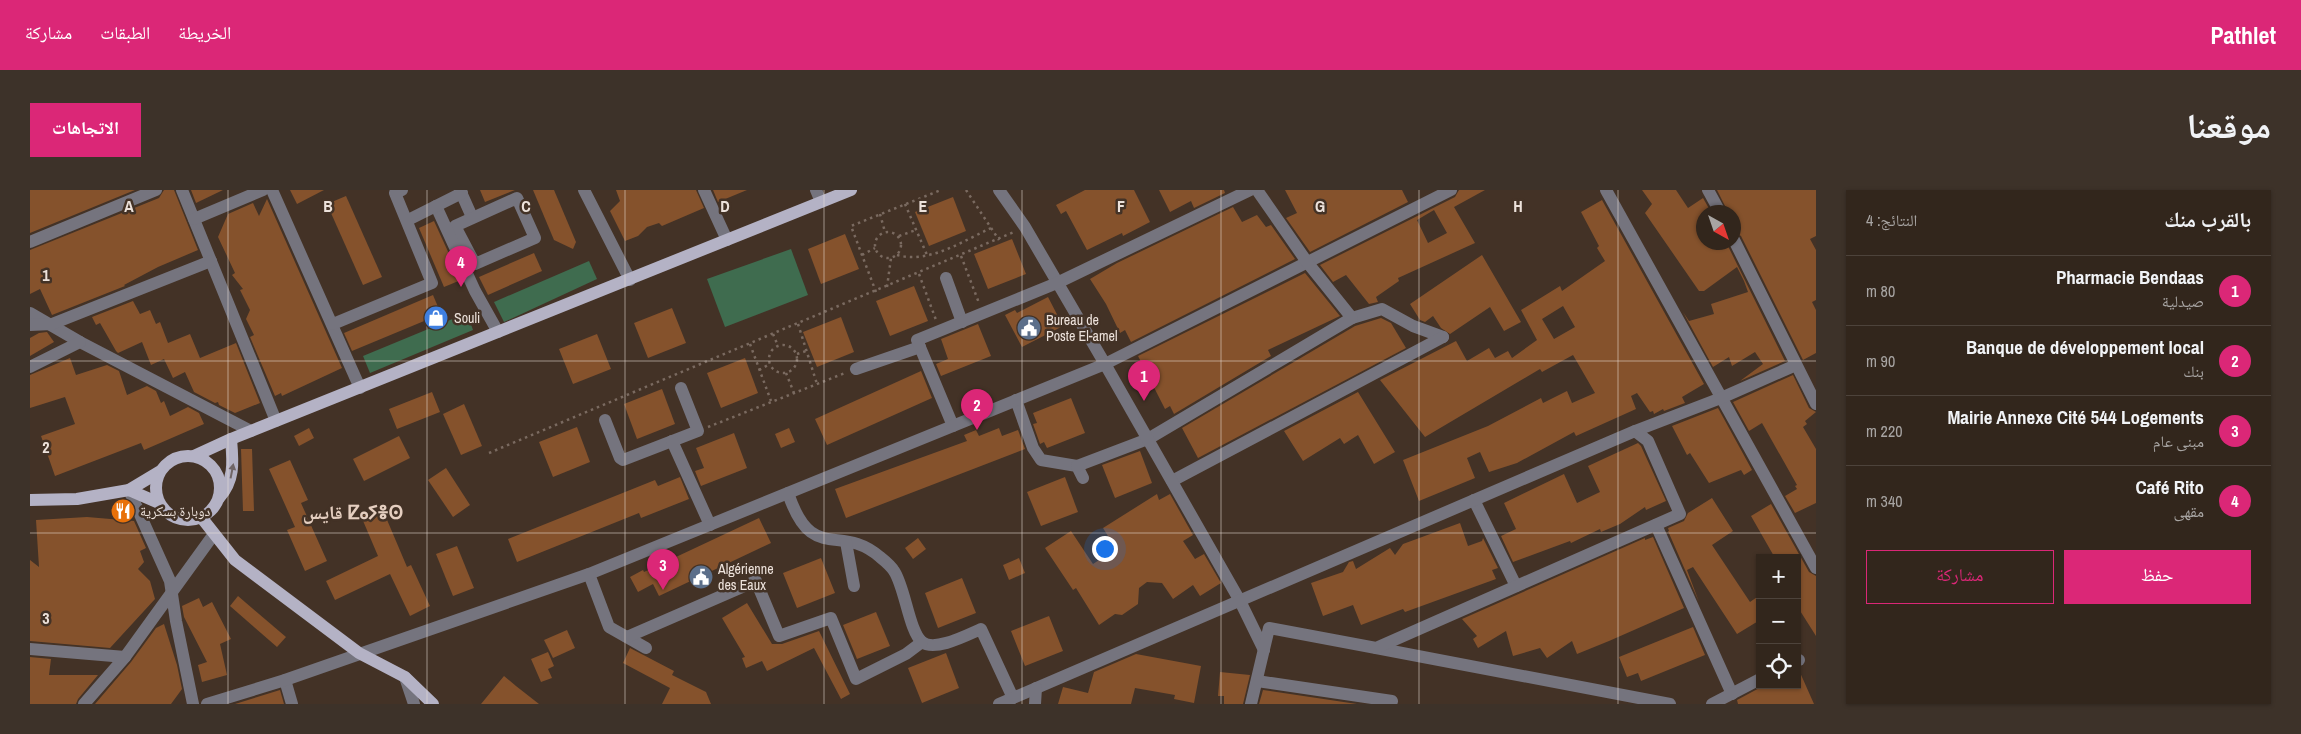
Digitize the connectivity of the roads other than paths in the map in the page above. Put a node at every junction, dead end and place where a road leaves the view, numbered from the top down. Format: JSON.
{"nodes":[{"id":1,"x":156,"y":190,"type":"edge"},
{"id":2,"x":182,"y":190,"type":"edge"},
{"id":3,"x":263,"y":190,"type":"edge"},
{"id":4,"x":272,"y":190,"type":"edge"},
{"id":5,"x":402,"y":190,"type":"edge"},
{"id":6,"x":584,"y":190,"type":"edge"},
{"id":7,"x":704,"y":190,"type":"edge"},
{"id":8,"x":851,"y":190,"type":"edge"},
{"id":9,"x":999,"y":190,"type":"edge"},
{"id":10,"x":1250,"y":190,"type":"edge"},
{"id":11,"x":1257,"y":190,"type":"edge"},
{"id":12,"x":1451,"y":190,"type":"edge"},
{"id":13,"x":1606,"y":190,"type":"edge"},
{"id":14,"x":1708,"y":190,"type":"edge"},
{"id":15,"x":461,"y":192,"type":"edge"},
{"id":16,"x":819,"y":196,"type":"edge"},
{"id":17,"x":1716,"y":205,"type":"edge"},
{"id":18,"x":436,"y":206,"type":"junction"},
{"id":19,"x":472,"y":217,"type":"junction"},
{"id":20,"x":194,"y":219,"type":"junction"},
{"id":21,"x":408,"y":220,"type":"junction"},
{"id":22,"x":727,"y":240,"type":"junction"},
{"id":23,"x":30,"y":242,"type":"edge"},
{"id":24,"x":1739,"y":250,"type":"edge"},
{"id":25,"x":211,"y":261,"type":"junction"},
{"id":26,"x":1307,"y":262,"type":"junction"},
{"id":27,"x":946,"y":278,"type":"dead end"},
{"id":28,"x":630,"y":280,"type":"junction"},
{"id":29,"x":1057,"y":283,"type":"junction"},
{"id":30,"x":30,"y":312,"type":"edge"},
{"id":31,"x":1352,"y":318,"type":"junction"},
{"id":32,"x":962,"y":322,"type":"junction"},
{"id":33,"x":52,"y":324,"type":"junction"},
{"id":34,"x":333,"y":324,"type":"junction"},
{"id":35,"x":30,"y":325,"type":"edge"},
{"id":36,"x":498,"y":332,"type":"junction"},
{"id":37,"x":80,"y":342,"type":"junction"},
{"id":38,"x":920,"y":347,"type":"junction"},
{"id":39,"x":1105,"y":364,"type":"junction"},
{"id":40,"x":1796,"y":365,"type":"junction"},
{"id":41,"x":30,"y":367,"type":"edge"},
{"id":42,"x":856,"y":368,"type":"road end"},
{"id":43,"x":360,"y":388,"type":"junction"},
{"id":44,"x":682,"y":388,"type":"dead end"},
{"id":45,"x":1721,"y":398,"type":"junction"},
{"id":46,"x":1016,"y":400,"type":"junction"},
{"id":47,"x":1816,"y":404,"type":"edge"},
{"id":48,"x":605,"y":420,"type":"dead end"},
{"id":49,"x":276,"y":422,"type":"junction"},
{"id":50,"x":953,"y":426,"type":"junction"},
{"id":51,"x":251,"y":431,"type":"junction"},
{"id":52,"x":1635,"y":431,"type":"junction"},
{"id":53,"x":230,"y":439,"type":"junction"},
{"id":54,"x":1148,"y":439,"type":"junction"},
{"id":55,"x":672,"y":441,"type":"junction"},
{"id":56,"x":194,"y":456,"type":"junction"},
{"id":57,"x":159,"y":472,"type":"junction"},
{"id":58,"x":1172,"y":481,"type":"junction"},
{"id":59,"x":129,"y":490,"type":"junction"},
{"id":60,"x":788,"y":492,"type":"junction"},
{"id":61,"x":30,"y":500,"type":"edge"},
{"id":62,"x":217,"y":500,"type":"junction"},
{"id":63,"x":1474,"y":500,"type":"junction"},
{"id":64,"x":159,"y":504,"type":"junction"},
{"id":65,"x":201,"y":517,"type":"junction"},
{"id":66,"x":710,"y":525,"type":"junction"},
{"id":67,"x":1656,"y":525,"type":"junction"},
{"id":68,"x":214,"y":534,"type":"junction"},
{"id":69,"x":846,"y":542,"type":"junction"},
{"id":70,"x":1816,"y":568,"type":"edge"},
{"id":71,"x":589,"y":574,"type":"junction"},
{"id":72,"x":854,"y":586,"type":"dead end"},
{"id":73,"x":1516,"y":586,"type":"junction"},
{"id":74,"x":172,"y":592,"type":"junction"},
{"id":75,"x":1240,"y":600,"type":"junction"},
{"id":76,"x":628,"y":637,"type":"junction"},
{"id":77,"x":922,"y":642,"type":"junction"},
{"id":78,"x":646,"y":648,"type":"dead end"},
{"id":79,"x":1376,"y":648,"type":"junction"},
{"id":80,"x":30,"y":649,"type":"edge"},
{"id":81,"x":1264,"y":650,"type":"junction"},
{"id":82,"x":359,"y":653,"type":"junction"},
{"id":83,"x":125,"y":657,"type":"junction"},
{"id":84,"x":405,"y":677,"type":"junction"},
{"id":85,"x":285,"y":680,"type":"junction"},
{"id":86,"x":1256,"y":681,"type":"junction"},
{"id":87,"x":1756,"y":682,"type":"edge"},
{"id":88,"x":1036,"y":688,"type":"junction"},
{"id":89,"x":1732,"y":694,"type":"junction"},
{"id":90,"x":1013,"y":698,"type":"junction"},
{"id":91,"x":84,"y":704,"type":"edge"},
{"id":92,"x":193,"y":704,"type":"edge"},
{"id":93,"x":208,"y":704,"type":"edge"},
{"id":94,"x":292,"y":704,"type":"edge"},
{"id":95,"x":414,"y":704,"type":"edge"},
{"id":96,"x":433,"y":704,"type":"edge"},
{"id":97,"x":999,"y":704,"type":"edge"},
{"id":98,"x":1035,"y":704,"type":"edge"},
{"id":99,"x":1251,"y":704,"type":"edge"},
{"id":100,"x":1391,"y":704,"type":"edge"},
{"id":101,"x":1670,"y":704,"type":"edge"},
{"id":102,"x":1712,"y":704,"type":"edge"}],
"edges":[{"from":1,"to":23,"type":"street"},
{"from":2,"to":20,"type":"street"},
{"from":3,"to":20,"type":"street"},
{"from":4,"to":34,"type":"street"},
{"from":5,"to":21,"type":"street"},
{"from":6,"to":28,"type":"street"},
{"from":7,"to":22,"type":"street"},
{"from":8,"to":16,"type":"main road"},
{"from":9,"to":29,"type":"street"},
{"from":10,"to":29,"type":"street"},
{"from":11,"to":26,"type":"street"},
{"from":12,"to":26,"type":"street"},
{"from":13,"to":45,"type":"street"},
{"from":14,"to":17,"type":"street"},
{"from":15,"to":18,"type":"street"},
{"from":15,"to":19,"type":"street"},
{"from":16,"to":22,"type":"main road"},
{"from":18,"to":21,"type":"street"},
{"from":18,"to":36,"type":"street"},
{"from":19,"to":19,"type":"street"},
{"from":20,"to":25,"type":"street"},
{"from":21,"to":34,"type":"street"},
{"from":22,"to":28,"type":"main road"},
{"from":24,"to":40,"type":"street"},
{"from":25,"to":33,"type":"street"},
{"from":25,"to":49,"type":"street"},
{"from":26,"to":31,"type":"street"},
{"from":26,"to":39,"type":"street"},
{"from":27,"to":32,"type":"street"},
{"from":28,"to":36,"type":"main road"},
{"from":29,"to":32,"type":"street"},
{"from":29,"to":39,"type":"street"},
{"from":30,"to":33,"type":"street"},
{"from":31,"to":54,"type":"street"},
{"from":31,"to":58,"type":"street"},
{"from":32,"to":38,"type":"street"},
{"from":33,"to":35,"type":"street"},
{"from":33,"to":37,"type":"street"},
{"from":34,"to":43,"type":"street"},
{"from":36,"to":43,"type":"main road"},
{"from":37,"to":41,"type":"street"},
{"from":37,"to":51,"type":"street"},
{"from":38,"to":42,"type":"street"},
{"from":38,"to":50,"type":"street"},
{"from":39,"to":46,"type":"street"},
{"from":39,"to":54,"type":"street"},
{"from":40,"to":45,"type":"street"},
{"from":40,"to":47,"type":"street"},
{"from":43,"to":49,"type":"main road"},
{"from":44,"to":55,"type":"street"},
{"from":45,"to":52,"type":"street"},
{"from":45,"to":70,"type":"street"},
{"from":46,"to":50,"type":"street"},
{"from":46,"to":54,"type":"street"},
{"from":48,"to":55,"type":"street"},
{"from":49,"to":51,"type":"main road"},
{"from":50,"to":60,"type":"street"},
{"from":51,"to":53,"type":"main road"},
{"from":52,"to":63,"type":"street"},
{"from":52,"to":67,"type":"street"},
{"from":53,"to":56,"type":"main road"},
{"from":62,"to":53,"type":"main road","one_way":true},
{"from":54,"to":58,"type":"street"},
{"from":55,"to":66,"type":"street"},
{"from":56,"to":57,"type":"main road"},
{"from":56,"to":62,"type":"main road"},
{"from":57,"to":59,"type":"main road"},
{"from":57,"to":64,"type":"main road"},
{"from":58,"to":75,"type":"street"},
{"from":59,"to":61,"type":"main road"},
{"from":59,"to":64,"type":"main road"},
{"from":59,"to":74,"type":"street"},
{"from":60,"to":66,"type":"street"},
{"from":60,"to":69,"type":"street"},
{"from":62,"to":65,"type":"main road"},
{"from":63,"to":73,"type":"street"},
{"from":63,"to":75,"type":"street"},
{"from":64,"to":65,"type":"main road"},
{"from":65,"to":68,"type":"main road"},
{"from":66,"to":71,"type":"street"},
{"from":67,"to":73,"type":"street"},
{"from":67,"to":89,"type":"street"},
{"from":68,"to":74,"type":"street"},
{"from":68,"to":82,"type":"main road"},
{"from":69,"to":72,"type":"street"},
{"from":69,"to":77,"type":"street"},
{"from":71,"to":76,"type":"street"},
{"from":71,"to":82,"type":"street"},
{"from":73,"to":79,"type":"street"},
{"from":74,"to":83,"type":"street"},
{"from":74,"to":92,"type":"street"},
{"from":75,"to":81,"type":"street"},
{"from":75,"to":88,"type":"street"},
{"from":76,"to":77,"type":"street"},
{"from":76,"to":78,"type":"street"},
{"from":77,"to":90,"type":"street"},
{"from":79,"to":81,"type":"street"},
{"from":79,"to":101,"type":"street"},
{"from":80,"to":83,"type":"street"},
{"from":81,"to":86,"type":"street"},
{"from":82,"to":84,"type":"main road"},
{"from":82,"to":85,"type":"street"},
{"from":83,"to":91,"type":"street"},
{"from":84,"to":95,"type":"street"},
{"from":84,"to":96,"type":"main road"},
{"from":85,"to":93,"type":"street"},
{"from":85,"to":94,"type":"street"},
{"from":86,"to":99,"type":"street"},
{"from":86,"to":100,"type":"street"},
{"from":87,"to":89,"type":"street"},
{"from":88,"to":90,"type":"street"},
{"from":88,"to":98,"type":"street"},
{"from":89,"to":102,"type":"street"},
{"from":90,"to":97,"type":"street"}]}
